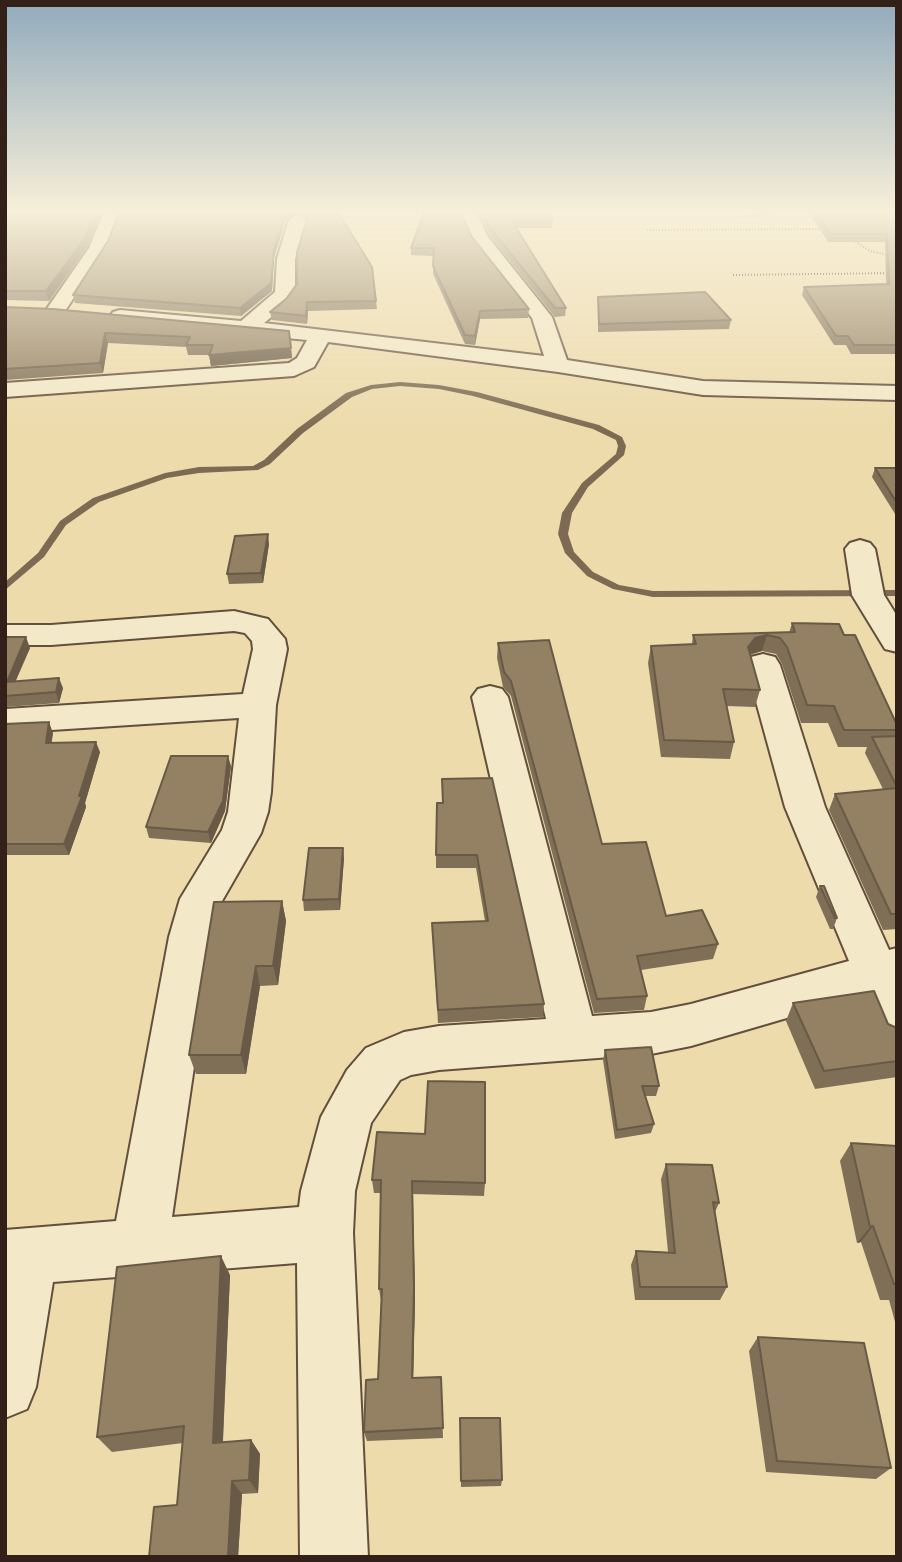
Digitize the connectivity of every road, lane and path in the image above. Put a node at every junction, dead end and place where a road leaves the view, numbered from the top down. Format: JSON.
{"nodes":[{"id":1,"x":73,"y":285,"type":"edge"},
{"id":2,"x":285,"y":285,"type":"edge"},
{"id":3,"x":516,"y":285,"type":"edge"},
{"id":4,"x":31,"y":310,"type":"edge"},
{"id":5,"x":56,"y":310,"type":"junction"},
{"id":6,"x":247,"y":326,"type":"junction"},
{"id":7,"x":321,"y":335,"type":"junction"},
{"id":8,"x":558,"y":365,"type":"junction"},
{"id":9,"x":5,"y":390,"type":"edge"},
{"id":10,"x":897,"y":393,"type":"edge"},
{"id":11,"x":860,"y":549,"type":"dead end"},
{"id":12,"x":5,"y":635,"type":"edge"},
{"id":13,"x":897,"y":642,"type":"edge"},
{"id":14,"x":763,"y":666,"type":"dead end"},
{"id":15,"x":490,"y":697,"type":"dead end"},
{"id":16,"x":258,"y":705,"type":"junction"},
{"id":17,"x":5,"y":721,"type":"edge"},
{"id":18,"x":886,"y":969,"type":"edge"},
{"id":19,"x":897,"y":1026,"type":"edge"},
{"id":20,"x":574,"y":1038,"type":"junction"},
{"id":21,"x":325,"y":1233,"type":"junction"},
{"id":22,"x":140,"y":1246,"type":"junction"},
{"id":23,"x":18,"y":1256,"type":"edge"},
{"id":24,"x":5,"y":1387,"type":"edge"},
{"id":25,"x":334,"y":1557,"type":"edge"}],
"edges":[{"from":1,"to":5,"type":"street"},
{"from":2,"to":6,"type":"street"},
{"from":3,"to":8,"type":"street"},
{"from":4,"to":5,"type":"street"},
{"from":5,"to":6,"type":"street"},
{"from":6,"to":7,"type":"street"},
{"from":7,"to":8,"type":"street"},
{"from":7,"to":9,"type":"street"},
{"from":8,"to":10,"type":"street"},
{"from":11,"to":13,"type":"street"},
{"from":12,"to":16,"type":"street"},
{"from":14,"to":18,"type":"street"},
{"from":15,"to":20,"type":"street"},
{"from":16,"to":17,"type":"street"},
{"from":16,"to":22,"type":"street"},
{"from":18,"to":19,"type":"street"},
{"from":18,"to":20,"type":"street"},
{"from":20,"to":21,"type":"street"},
{"from":21,"to":22,"type":"street"},
{"from":21,"to":25,"type":"street"},
{"from":22,"to":23,"type":"street"},
{"from":23,"to":24,"type":"street"}]}
